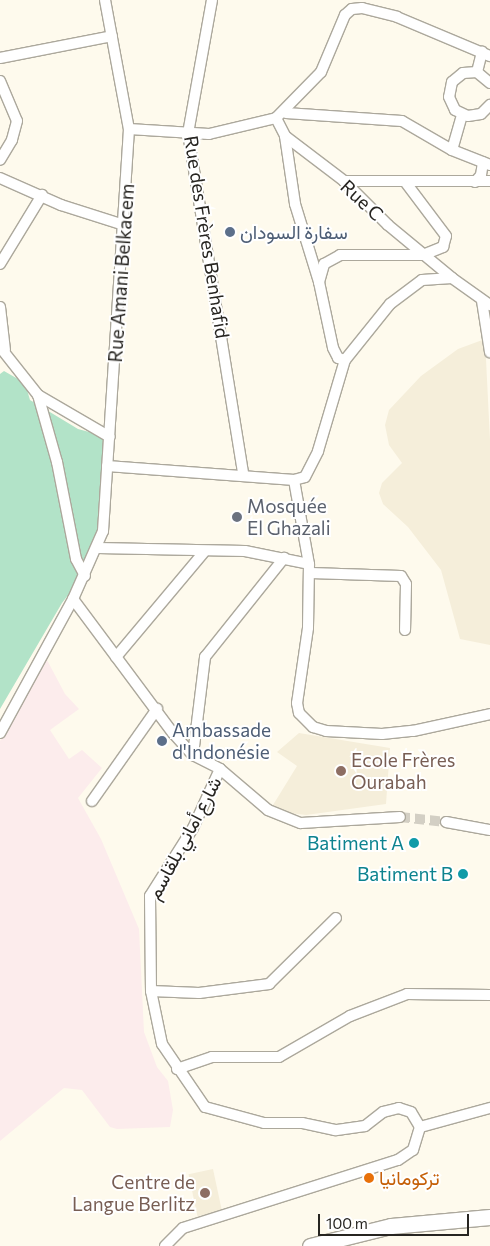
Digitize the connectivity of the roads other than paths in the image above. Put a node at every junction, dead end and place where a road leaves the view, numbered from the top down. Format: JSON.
{"nodes":[{"id":1,"x":105,"y":0,"type":"edge"},
{"id":2,"x":212,"y":0,"type":"edge"},
{"id":3,"x":112,"y":36,"type":"junction"},
{"id":4,"x":486,"y":54,"type":"edge"},
{"id":5,"x":0,"y":58,"type":"edge"},
{"id":6,"x":476,"y":72,"type":"junction"},
{"id":7,"x":0,"y":81,"type":"edge"},
{"id":8,"x":490,"y":83,"type":"edge"},
{"id":9,"x":490,"y":105,"type":"edge"},
{"id":10,"x":462,"y":114,"type":"junction"},
{"id":11,"x":281,"y":115,"type":"junction"},
{"id":12,"x":129,"y":129,"type":"junction"},
{"id":13,"x":188,"y":132,"type":"junction"},
{"id":14,"x":285,"y":136,"type":"junction"},
{"id":15,"x":452,"y":150,"type":"junction"},
{"id":16,"x":0,"y":160,"type":"edge"},
{"id":17,"x":486,"y":163,"type":"edge"},
{"id":18,"x":0,"y":178,"type":"edge"},
{"id":19,"x":344,"y":181,"type":"junction"},
{"id":20,"x":490,"y":181,"type":"edge"},
{"id":21,"x":475,"y":182,"type":"junction"},
{"id":22,"x":406,"y":183,"type":"junction"},
{"id":23,"x":42,"y":195,"type":"junction"},
{"id":24,"x":124,"y":225,"type":"junction"},
{"id":25,"x":423,"y":255,"type":"junction"},
{"id":26,"x":0,"y":264,"type":"edge"},
{"id":27,"x":452,"y":278,"type":"junction"},
{"id":28,"x":319,"y":282,"type":"junction"},
{"id":29,"x":486,"y":303,"type":"edge"},
{"id":30,"x":0,"y":307,"type":"edge"},
{"id":31,"x":2,"y":350,"type":"edge"},
{"id":32,"x":490,"y":352,"type":"edge"},
{"id":33,"x":345,"y":360,"type":"junction"},
{"id":34,"x":38,"y":395,"type":"junction"},
{"id":35,"x":110,"y":437,"type":"junction"},
{"id":36,"x":107,"y":466,"type":"junction"},
{"id":37,"x":243,"y":474,"type":"junction"},
{"id":38,"x":294,"y":480,"type":"junction"},
{"id":39,"x":98,"y":548,"type":"junction"},
{"id":40,"x":204,"y":552,"type":"junction"},
{"id":41,"x":284,"y":558,"type":"junction"},
{"id":42,"x":310,"y":568,"type":"junction"},
{"id":43,"x":85,"y":576,"type":"junction"},
{"id":44,"x":73,"y":599,"type":"junction"},
{"id":45,"x":405,"y":630,"type":"dead end"},
{"id":46,"x":116,"y":657,"type":"junction"},
{"id":47,"x":157,"y":709,"type":"junction"},
{"id":48,"x":490,"y":714,"type":"edge"},
{"id":49,"x":0,"y":733,"type":"edge"},
{"id":50,"x":193,"y":755,"type":"junction"},
{"id":51,"x":220,"y":769,"type":"junction"},
{"id":52,"x":92,"y":800,"type":"dead end"},
{"id":53,"x":400,"y":817,"type":"tunnel mouth"},
{"id":54,"x":446,"y":822,"type":"tunnel mouth"},
{"id":55,"x":490,"y":830,"type":"edge"},
{"id":56,"x":336,"y":918,"type":"dead end"},
{"id":57,"x":150,"y":991,"type":"junction"},
{"id":58,"x":490,"y":995,"type":"edge"},
{"id":59,"x":177,"y":1069,"type":"junction"},
{"id":60,"x":490,"y":1108,"type":"edge"},
{"id":61,"x":420,"y":1127,"type":"junction"},
{"id":62,"x":490,"y":1217,"type":"edge"},
{"id":63,"x":490,"y":1226,"type":"edge"},
{"id":64,"x":165,"y":1246,"type":"edge"},
{"id":65,"x":310,"y":1246,"type":"edge"},
{"id":66,"x":344,"y":1246,"type":"edge"}],
"edges":[{"from":1,"to":3,"type":"street","name":"Rue Amani Belkacem"},
{"from":2,"to":13,"type":"street","name":"Rue des Frères Benhafid"},
{"from":3,"to":5,"type":"street"},
{"from":3,"to":12,"type":"street","name":"Rue Amani Belkacem"},
{"from":4,"to":6,"type":"street"},
{"from":4,"to":11,"type":"street"},
{"from":6,"to":8,"type":"street"},
{"from":6,"to":10,"type":"street"},
{"from":7,"to":16,"type":"street"},
{"from":9,"to":10,"type":"street"},
{"from":10,"to":15,"type":"street"},
{"from":11,"to":13,"type":"street"},
{"from":11,"to":14,"type":"street","name":"Rue C"},
{"from":11,"to":15,"type":"street"},
{"from":12,"to":13,"type":"street"},
{"from":12,"to":24,"type":"street","name":"Rue Amani Belkacem"},
{"from":13,"to":37,"type":"street","name":"Rue des Frères Benhafid"},
{"from":14,"to":19,"type":"street","name":"Rue C"},
{"from":14,"to":28,"type":"street"},
{"from":15,"to":17,"type":"street"},
{"from":17,"to":21,"type":"street"},
{"from":18,"to":23,"type":"street"},
{"from":19,"to":22,"type":"street"},
{"from":19,"to":25,"type":"street","name":"Rue C"},
{"from":20,"to":21,"type":"street"},
{"from":21,"to":22,"type":"street"},
{"from":22,"to":25,"type":"street"},
{"from":23,"to":24,"type":"street"},
{"from":23,"to":26,"type":"street"},
{"from":24,"to":35,"type":"street","name":"Rue Amani Belkacem"},
{"from":25,"to":27,"type":"street","name":"Rue C"},
{"from":25,"to":28,"type":"street"},
{"from":27,"to":29,"type":"street","name":"Rue C"},
{"from":27,"to":33,"type":"street"},
{"from":28,"to":33,"type":"street"},
{"from":29,"to":32,"type":"street"},
{"from":30,"to":31,"type":"street"},
{"from":31,"to":34,"type":"street"},
{"from":33,"to":38,"type":"street"},
{"from":34,"to":35,"type":"street"},
{"from":34,"to":43,"type":"street"},
{"from":35,"to":36,"type":"street","name":"Rue Amani Belkacem"},
{"from":36,"to":37,"type":"street"},
{"from":36,"to":39,"type":"street","name":"Rue Amani Belkacem"},
{"from":37,"to":38,"type":"street"},
{"from":38,"to":42,"type":"street"},
{"from":39,"to":40,"type":"street"},
{"from":39,"to":43,"type":"street","name":"Rue Amani Belkacem"},
{"from":40,"to":41,"type":"street"},
{"from":40,"to":46,"type":"street"},
{"from":41,"to":42,"type":"street"},
{"from":41,"to":50,"type":"street"},
{"from":42,"to":45,"type":"street"},
{"from":42,"to":48,"type":"street"},
{"from":43,"to":44,"type":"street","name":"Rue Amani Belkacem"},
{"from":44,"to":46,"type":"street"},
{"from":44,"to":49,"type":"street"},
{"from":46,"to":47,"type":"street"},
{"from":47,"to":50,"type":"street"},
{"from":47,"to":52,"type":"street"},
{"from":50,"to":51,"type":"street"},
{"from":51,"to":53,"type":"street"},
{"from":51,"to":57,"type":"street","name":"شارع أماني بلقاسم"},
{"from":54,"to":55,"type":"street"},
{"from":56,"to":57,"type":"street"},
{"from":57,"to":59,"type":"street","name":"شارع أماني بلقاسم"},
{"from":58,"to":59,"type":"street"},
{"from":59,"to":61,"type":"street","name":"شارع أماني بلقاسم"},
{"from":60,"to":61,"type":"street"},
{"from":61,"to":64,"type":"street"},
{"from":62,"to":65,"type":"main road"},
{"from":63,"to":66,"type":"main road"}]}
